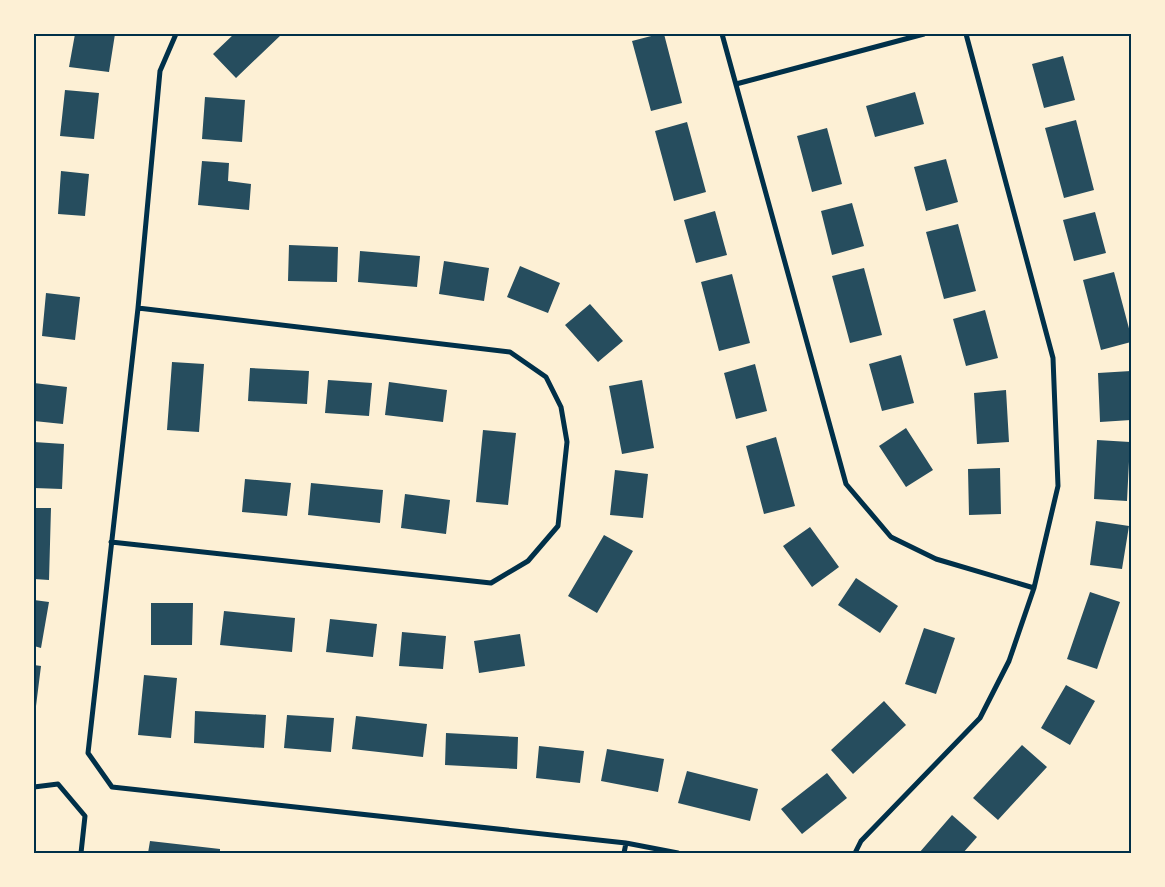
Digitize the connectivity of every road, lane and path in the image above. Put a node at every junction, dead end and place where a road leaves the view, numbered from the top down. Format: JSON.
{"nodes":[{"id":1,"x":176,"y":34,"type":"edge"},
{"id":2,"x":722,"y":34,"type":"edge"},
{"id":3,"x":924,"y":34,"type":"edge"},
{"id":4,"x":966,"y":34,"type":"edge"},
{"id":5,"x":736,"y":84,"type":"junction"},
{"id":6,"x":138,"y":308,"type":"junction"},
{"id":7,"x":111,"y":542,"type":"junction"},
{"id":8,"x":1034,"y":588,"type":"junction"},
{"id":9,"x":34,"y":787,"type":"edge"},
{"id":10,"x":626,"y":843,"type":"junction"},
{"id":11,"x":81,"y":853,"type":"edge"},
{"id":12,"x":624,"y":853,"type":"edge"},
{"id":13,"x":678,"y":853,"type":"edge"},
{"id":14,"x":855,"y":853,"type":"edge"}],
"edges":[{"from":1,"to":6,"type":"street"},
{"from":2,"to":5,"type":"street"},
{"from":3,"to":5,"type":"street"},
{"from":4,"to":8,"type":"street"},
{"from":5,"to":8,"type":"street"},
{"from":6,"to":7,"type":"street"},
{"from":6,"to":7,"type":"street"},
{"from":7,"to":10,"type":"street"},
{"from":8,"to":14,"type":"street"},
{"from":9,"to":11,"type":"street"},
{"from":10,"to":12,"type":"street"},
{"from":10,"to":13,"type":"street"}]}
